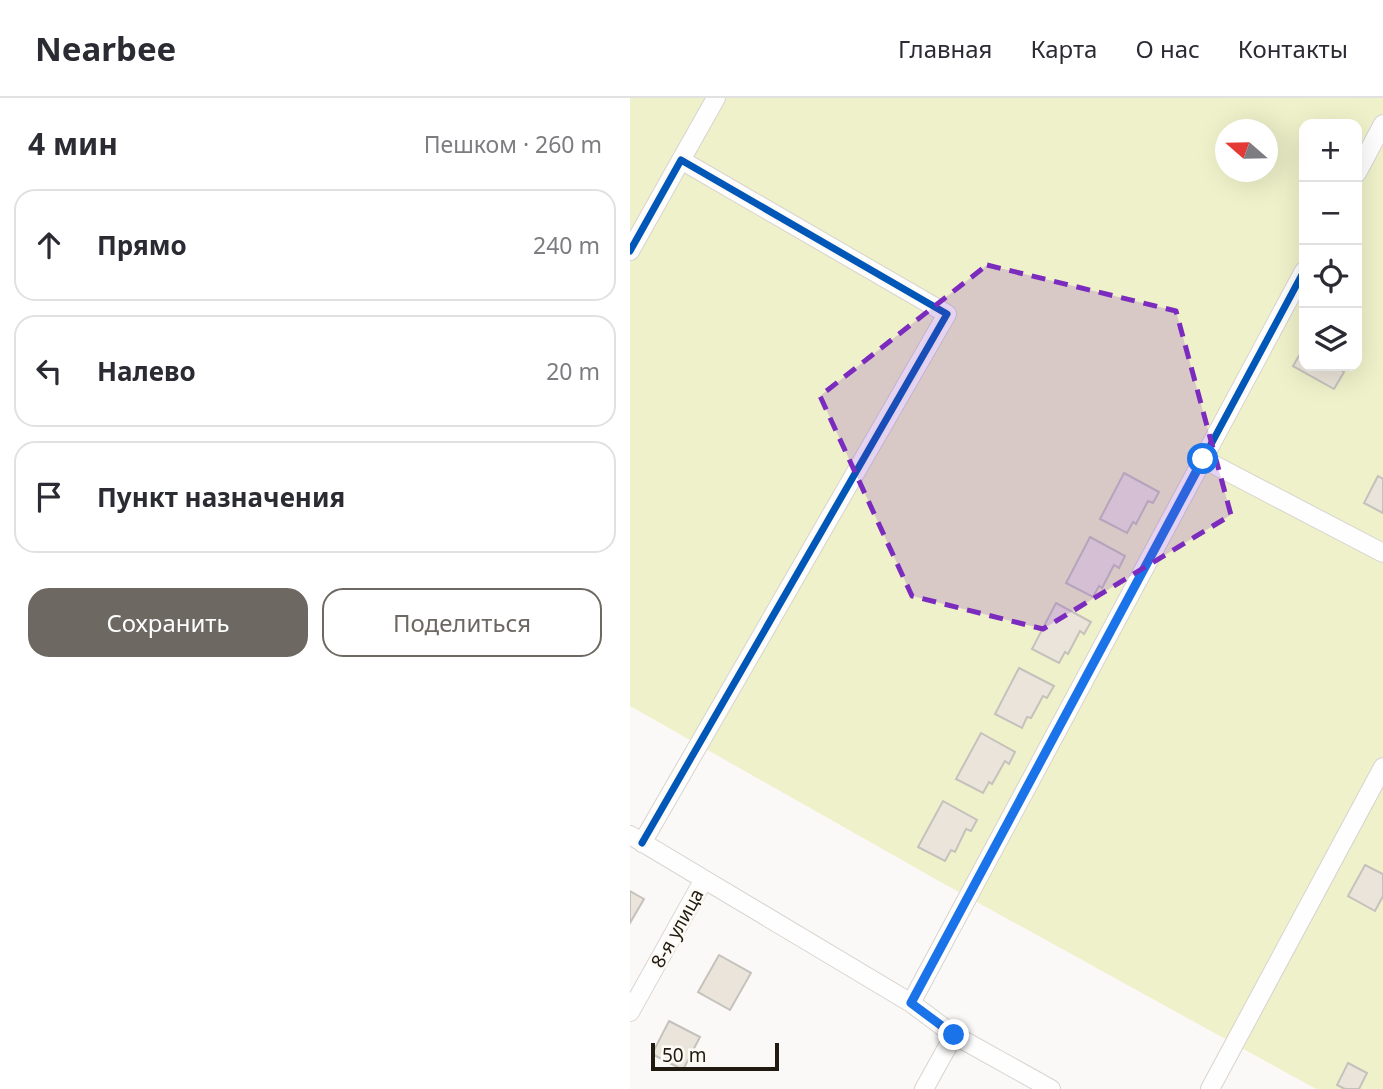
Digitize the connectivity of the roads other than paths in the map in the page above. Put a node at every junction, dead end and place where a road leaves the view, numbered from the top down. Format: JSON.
{"nodes":[{"id":1,"x":716,"y":98,"type":"edge"},
{"id":2,"x":1383,"y":124,"type":"edge"},
{"id":3,"x":681,"y":160,"type":"junction"},
{"id":4,"x":1362,"y":164,"type":"edge"},
{"id":5,"x":630,"y":251,"type":"edge"},
{"id":6,"x":1299,"y":280,"type":"edge"},
{"id":7,"x":1203,"y":459,"type":"junction"},
{"id":8,"x":1383,"y":554,"type":"edge"},
{"id":9,"x":1383,"y":767,"type":"edge"},
{"id":10,"x":636,"y":839,"type":"edge"},
{"id":11,"x":703,"y":881,"type":"junction"},
{"id":12,"x":911,"y":1003,"type":"junction"},
{"id":13,"x":630,"y":1012,"type":"edge"},
{"id":14,"x":954,"y":1035,"type":"junction"},
{"id":15,"x":924,"y":1089,"type":"edge"},
{"id":16,"x":1051,"y":1089,"type":"edge"},
{"id":17,"x":1210,"y":1089,"type":"edge"}],
"edges":[{"from":1,"to":3,"type":"street"},
{"from":2,"to":4,"type":"street"},
{"from":3,"to":5,"type":"street"},
{"from":3,"to":10,"type":"street"},
{"from":6,"to":7,"type":"street"},
{"from":7,"to":8,"type":"street"},
{"from":7,"to":12,"type":"street"},
{"from":9,"to":17,"type":"street"},
{"from":10,"to":11,"type":"street"},
{"from":11,"to":12,"type":"street"},
{"from":11,"to":13,"type":"street","name":"8-я улица"},
{"from":12,"to":14,"type":"street"},
{"from":14,"to":15,"type":"street"},
{"from":14,"to":16,"type":"street"}]}
